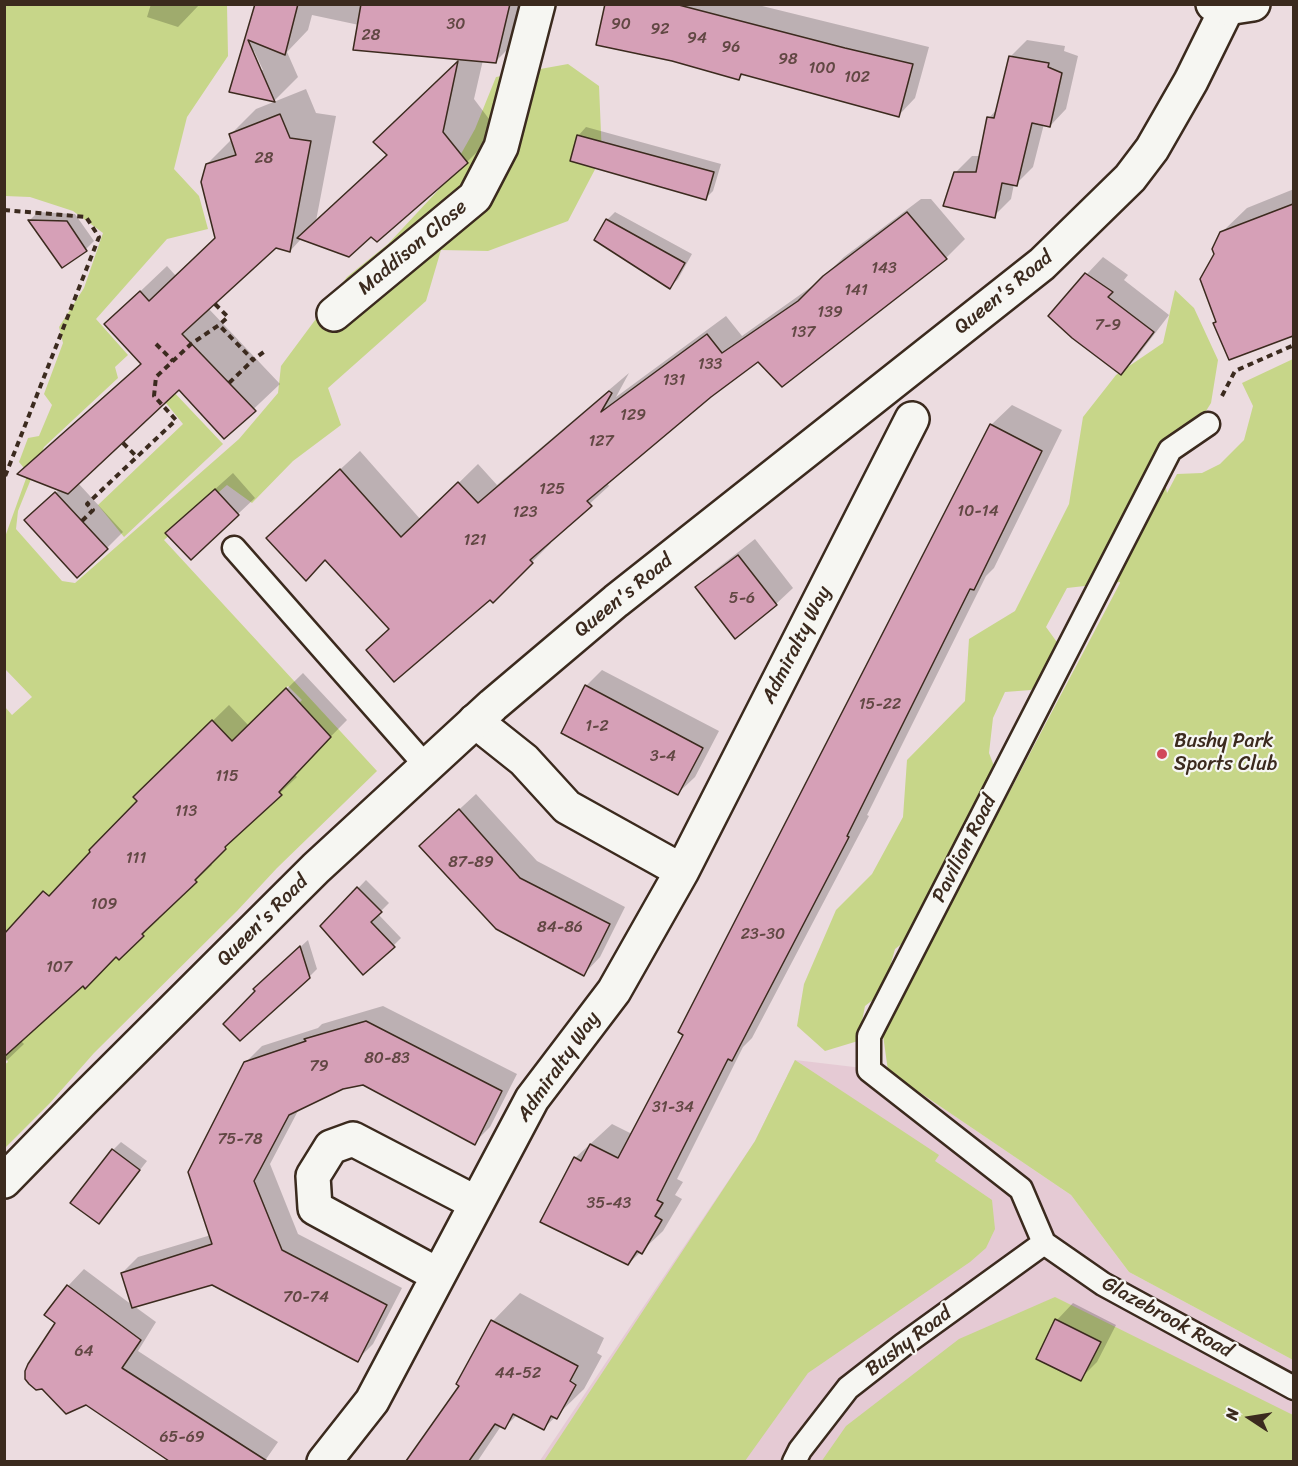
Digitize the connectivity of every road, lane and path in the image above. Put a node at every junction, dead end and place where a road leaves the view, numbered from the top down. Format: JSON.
{"nodes":[{"id":1,"x":538,"y":4,"type":"edge"},
{"id":2,"x":1231,"y":6,"type":"edge"},
{"id":3,"x":4,"y":210,"type":"edge"},
{"id":4,"x":215,"y":304,"type":"dead end"},
{"id":5,"x":334,"y":314,"type":"dead end"},
{"id":6,"x":219,"y":325,"type":"junction"},
{"id":7,"x":156,"y":344,"type":"dead end"},
{"id":8,"x":1293,"y":345,"type":"edge"},
{"id":9,"x":265,"y":351,"type":"dead end"},
{"id":10,"x":254,"y":360,"type":"junction"},
{"id":11,"x":173,"y":361,"type":"junction"},
{"id":12,"x":229,"y":382,"type":"dead end"},
{"id":13,"x":912,"y":419,"type":"dead end"},
{"id":14,"x":1208,"y":424,"type":"joint"},
{"id":15,"x":123,"y":443,"type":"dead end"},
{"id":16,"x":137,"y":457,"type":"junction"},
{"id":17,"x":4,"y":479,"type":"edge"},
{"id":18,"x":82,"y":521,"type":"dead end"},
{"id":19,"x":234,"y":548,"type":"dead end"},
{"id":20,"x":475,"y":721,"type":"junction"},
{"id":21,"x":426,"y":766,"type":"junction"},
{"id":22,"x":682,"y":871,"type":"junction"},
{"id":23,"x":4,"y":1181,"type":"edge"},
{"id":24,"x":476,"y":1203,"type":"junction"},
{"id":25,"x":1044,"y":1243,"type":"junction"},
{"id":26,"x":438,"y":1275,"type":"junction"},
{"id":27,"x":1293,"y":1388,"type":"edge"},
{"id":28,"x":324,"y":1461,"type":"edge"},
{"id":29,"x":794,"y":1461,"type":"edge"}],
"edges":[{"from":1,"to":5,"type":"street","name":"Maddison Close"},
{"from":2,"to":20,"type":"street","name":"Queen's Road"},
{"from":3,"to":17,"type":"path"},
{"from":4,"to":6,"type":"path"},
{"from":6,"to":10,"type":"path"},
{"from":6,"to":11,"type":"path"},
{"from":7,"to":11,"type":"path"},
{"from":8,"to":14,"type":"path"},
{"from":9,"to":10,"type":"path"},
{"from":10,"to":12,"type":"path"},
{"from":11,"to":16,"type":"path"},
{"from":13,"to":22,"type":"street","name":"Admiralty Way"},
{"from":14,"to":25,"type":"lane","name":"Pavilion Road"},
{"from":15,"to":16,"type":"path"},
{"from":16,"to":18,"type":"path"},
{"from":19,"to":21,"type":"lane"},
{"from":20,"to":21,"type":"street","name":"Queen's Road"},
{"from":20,"to":22,"type":"street"},
{"from":21,"to":23,"type":"street","name":"Queen's Road"},
{"from":22,"to":24,"type":"street","name":"Admiralty Way"},
{"from":24,"to":26,"type":"street","name":"Admiralty Way"},
{"from":24,"to":26,"type":"street"},
{"from":25,"to":27,"type":"lane","name":"Glazebrook Road"},
{"from":25,"to":29,"type":"lane","name":"Bushy Road"},
{"from":26,"to":28,"type":"street","name":"Admiralty Way"}]}
